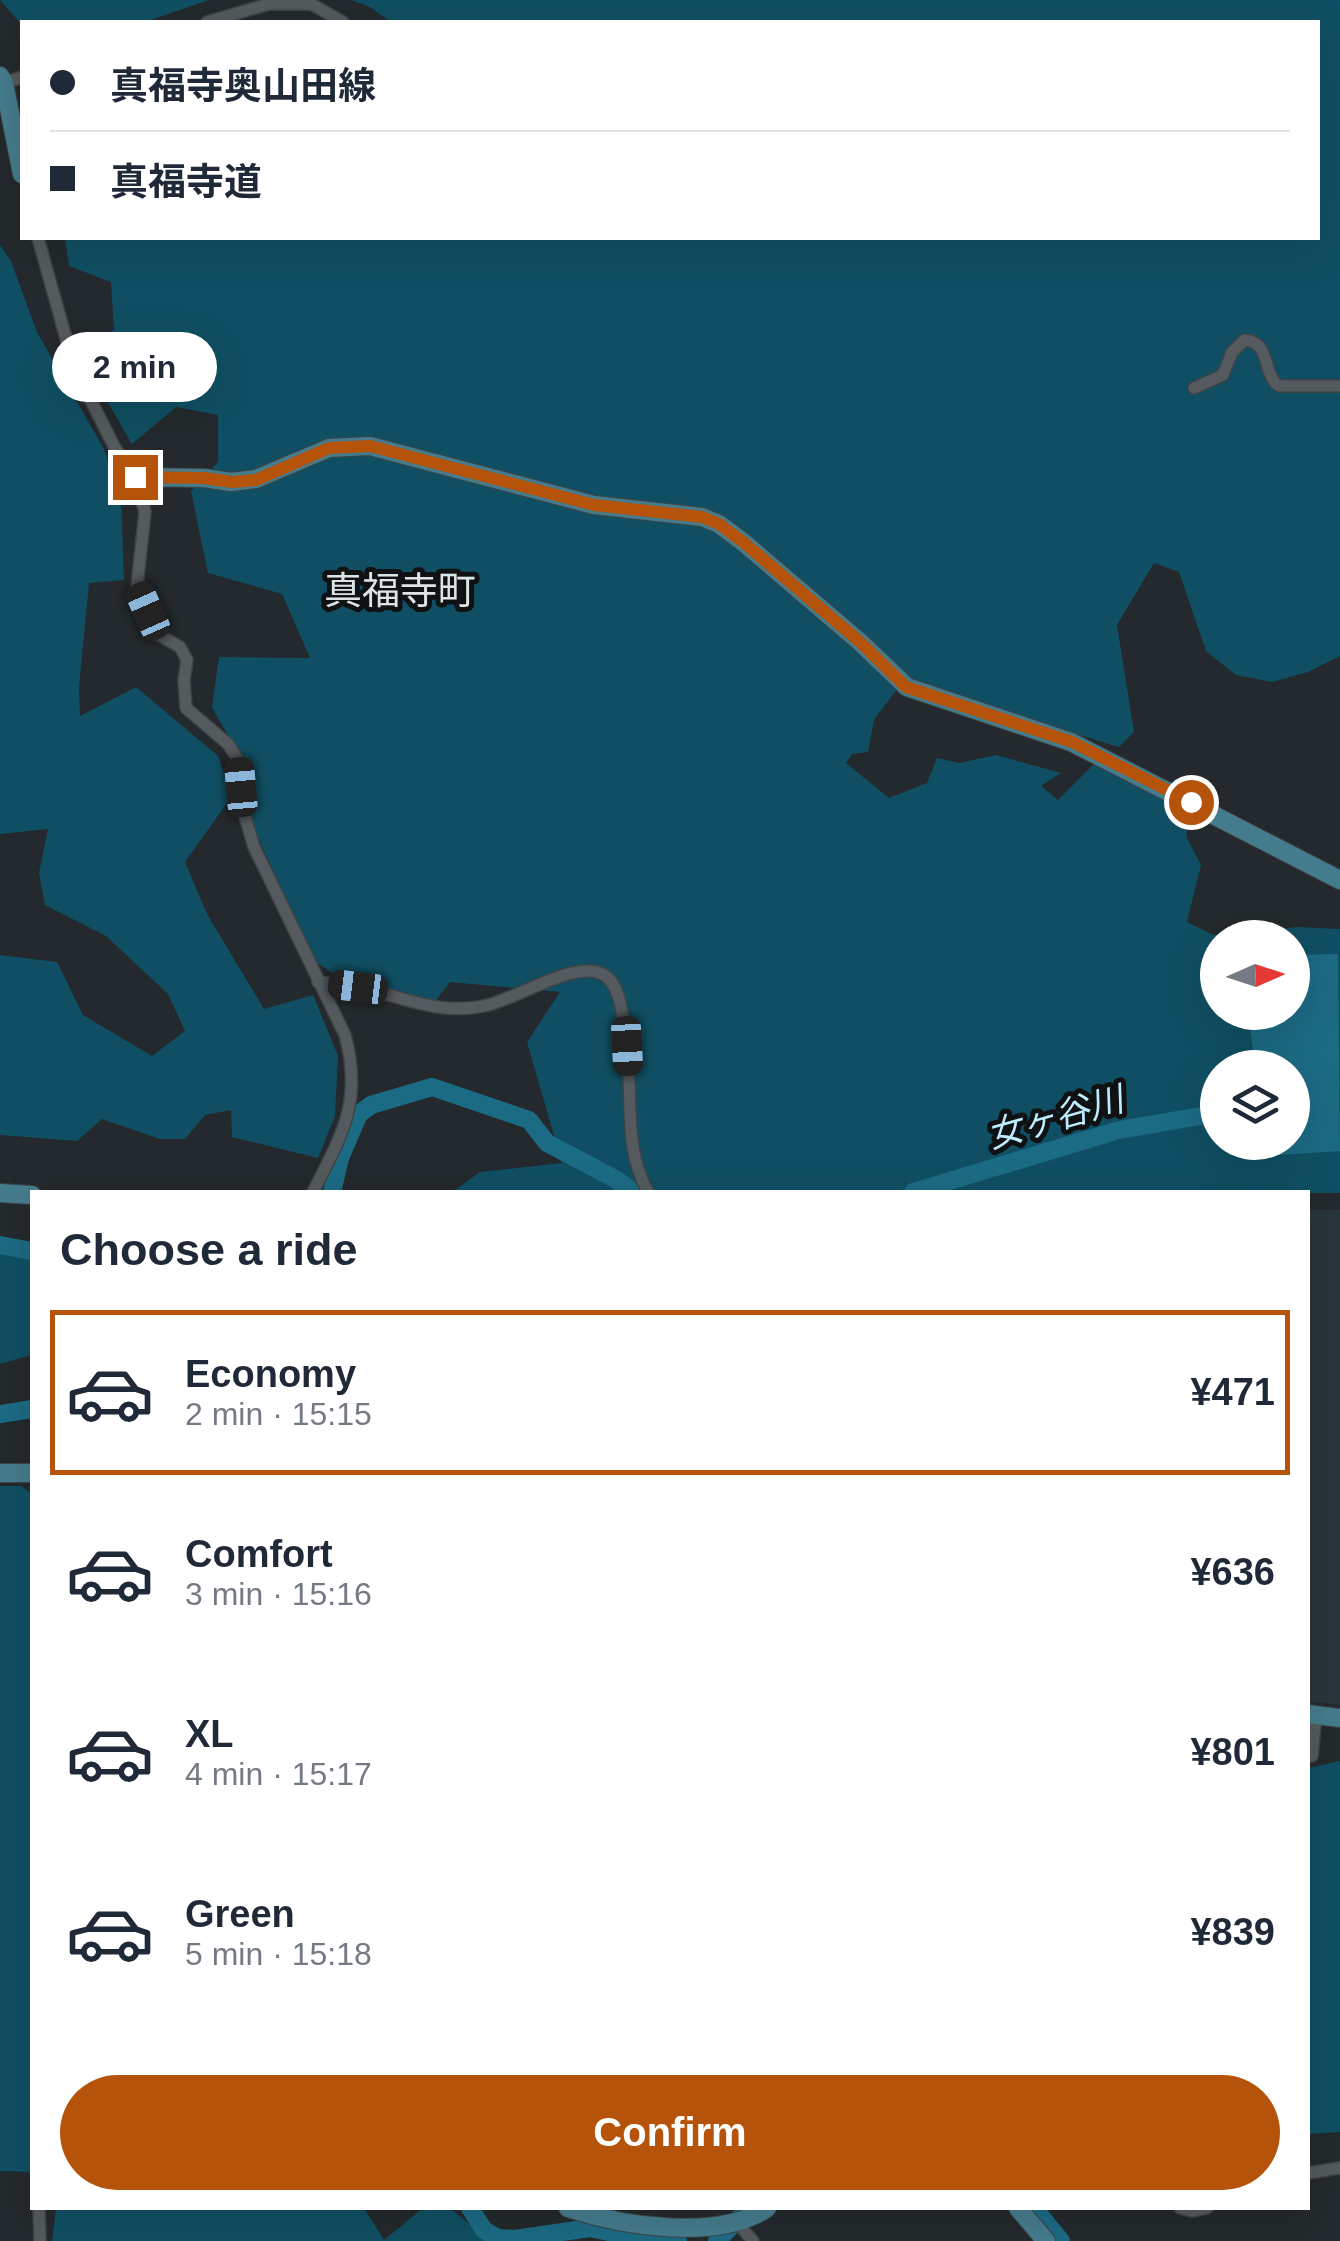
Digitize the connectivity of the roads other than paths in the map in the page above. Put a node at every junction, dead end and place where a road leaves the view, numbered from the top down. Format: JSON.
{"nodes":[{"id":1,"x":214,"y":20,"type":"edge"},
{"id":2,"x":339,"y":20,"type":"edge"},
{"id":3,"x":9,"y":79,"type":"edge"},
{"id":4,"x":20,"y":159,"type":"edge"},
{"id":5,"x":39,"y":240,"type":"edge"},
{"id":6,"x":1340,"y":386,"type":"edge"},
{"id":7,"x":1194,"y":388,"type":"dead end"},
{"id":8,"x":135,"y":477,"type":"junction"},
{"id":9,"x":1340,"y":880,"type":"edge"},
{"id":10,"x":318,"y":982,"type":"junction"},
{"id":11,"x":314,"y":1190,"type":"edge"},
{"id":12,"x":647,"y":1190,"type":"edge"},
{"id":13,"x":0,"y":1192,"type":"edge"},
{"id":14,"x":30,"y":1195,"type":"edge"},
{"id":15,"x":0,"y":1473,"type":"edge"},
{"id":16,"x":30,"y":1473,"type":"edge"},
{"id":17,"x":1312,"y":1714,"type":"edge"},
{"id":18,"x":1340,"y":1718,"type":"edge"},
{"id":19,"x":1310,"y":1756,"type":"edge"},
{"id":20,"x":1340,"y":2168,"type":"edge"},
{"id":21,"x":1310,"y":2173,"type":"edge"},
{"id":22,"x":39,"y":2210,"type":"edge"},
{"id":23,"x":574,"y":2210,"type":"edge"},
{"id":24,"x":766,"y":2210,"type":"edge"},
{"id":25,"x":1020,"y":2210,"type":"edge"},
{"id":26,"x":747,"y":2234,"type":"edge"},
{"id":27,"x":40,"y":2241,"type":"edge"},
{"id":28,"x":1046,"y":2241,"type":"edge"}],
"edges":[{"from":1,"to":2,"type":"street"},
{"from":3,"to":4,"type":"street"},
{"from":5,"to":8,"type":"street"},
{"from":6,"to":7,"type":"street"},
{"from":8,"to":9,"type":"street"},
{"from":8,"to":10,"type":"street"},
{"from":10,"to":11,"type":"street"},
{"from":10,"to":12,"type":"street"},
{"from":13,"to":14,"type":"street"},
{"from":15,"to":16,"type":"street"},
{"from":17,"to":18,"type":"street"},
{"from":17,"to":19,"type":"street"},
{"from":20,"to":21,"type":"street"},
{"from":22,"to":27,"type":"street"},
{"from":23,"to":26,"type":"street"},
{"from":24,"to":26,"type":"street"},
{"from":25,"to":28,"type":"street"}]}
